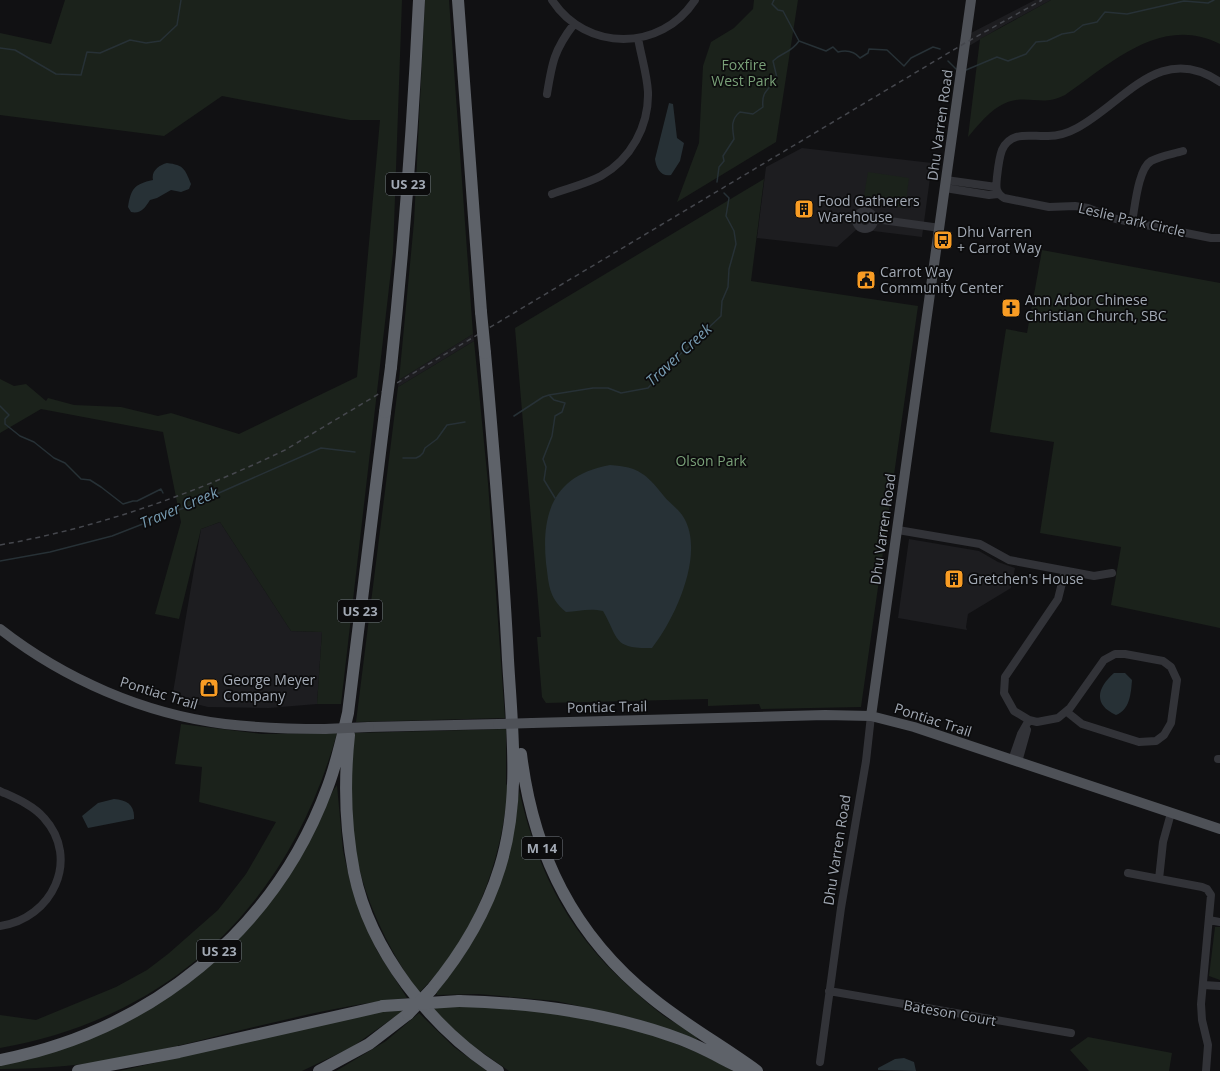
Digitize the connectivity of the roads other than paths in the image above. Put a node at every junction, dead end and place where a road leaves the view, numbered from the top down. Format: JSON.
{"nodes":[{"id":1,"x":419,"y":0,"type":"edge"},
{"id":2,"x":458,"y":0,"type":"edge"},
{"id":3,"x":552,"y":0,"type":"edge"},
{"id":4,"x":695,"y":0,"type":"edge"},
{"id":5,"x":971,"y":0,"type":"edge"},
{"id":6,"x":574,"y":24,"type":"junction"},
{"id":7,"x":638,"y":38,"type":"junction"},
{"id":8,"x":1220,"y":82,"type":"edge"},
{"id":9,"x":547,"y":94,"type":"dead end"},
{"id":10,"x":1183,"y":151,"type":"dead end"},
{"id":11,"x":946,"y":184,"type":"junction"},
{"id":12,"x":997,"y":190,"type":"junction"},
{"id":13,"x":552,"y":194,"type":"dead end"},
{"id":14,"x":875,"y":219,"type":"dead end"},
{"id":15,"x":1132,"y":222,"type":"junction"},
{"id":16,"x":940,"y":228,"type":"junction"},
{"id":17,"x":1220,"y":238,"type":"edge"},
{"id":18,"x":374,"y":509,"type":"junction"},
{"id":19,"x":898,"y":530,"type":"junction"},
{"id":20,"x":503,"y":570,"type":"junction"},
{"id":21,"x":1065,"y":570,"type":"junction"},
{"id":22,"x":1112,"y":574,"type":"dead end"},
{"id":23,"x":0,"y":630,"type":"edge"},
{"id":24,"x":1067,"y":712,"type":"junction"},
{"id":25,"x":871,"y":716,"type":"junction"},
{"id":26,"x":1028,"y":723,"type":"junction"},
{"id":27,"x":1015,"y":761,"type":"junction"},
{"id":28,"x":0,"y":791,"type":"edge"},
{"id":29,"x":1171,"y":813,"type":"junction"},
{"id":30,"x":1220,"y":829,"type":"edge"},
{"id":31,"x":1128,"y":873,"type":"dead end"},
{"id":32,"x":1159,"y":879,"type":"junction"},
{"id":33,"x":1209,"y":920,"type":"junction"},
{"id":34,"x":1220,"y":922,"type":"edge"},
{"id":35,"x":0,"y":926,"type":"edge"},
{"id":36,"x":1203,"y":984,"type":"junction"},
{"id":37,"x":1220,"y":986,"type":"edge"},
{"id":38,"x":829,"y":991,"type":"junction"},
{"id":39,"x":1071,"y":1033,"type":"dead end"},
{"id":40,"x":0,"y":1060,"type":"edge"},
{"id":41,"x":820,"y":1062,"type":"dead end"},
{"id":42,"x":78,"y":1071,"type":"edge"},
{"id":43,"x":319,"y":1071,"type":"edge"},
{"id":44,"x":498,"y":1071,"type":"edge"},
{"id":45,"x":746,"y":1071,"type":"edge"},
{"id":46,"x":757,"y":1071,"type":"edge"},
{"id":47,"x":1206,"y":1071,"type":"edge"}],
"edges":[{"from":1,"to":18,"type":"highway","number":"US 23","bridge":true},
{"from":2,"to":20,"type":"highway","bridge":true},
{"from":3,"to":6,"type":"street"},
{"from":4,"to":7,"type":"street"},
{"from":5,"to":11,"type":"main road","name":"Dhu Varren Road"},
{"from":6,"to":7,"type":"street"},
{"from":6,"to":9,"type":"street"},
{"from":7,"to":13,"type":"street"},
{"from":8,"to":12,"type":"street"},
{"from":10,"to":15,"type":"street"},
{"from":11,"to":12,"type":"street","name":"Leslie Park Circle"},
{"from":11,"to":16,"type":"main road","name":"Dhu Varren Road"},
{"from":12,"to":15,"type":"street","name":"Leslie Park Circle"},
{"from":14,"to":16,"type":"street"},
{"from":15,"to":17,"type":"street","name":"Leslie Park Circle"},
{"from":16,"to":19,"type":"main road","name":"Dhu Varren Road"},
{"from":18,"to":40,"type":"highway","number":"US 23"},
{"from":18,"to":44,"type":"highway"},
{"from":19,"to":21,"type":"street"},
{"from":19,"to":25,"type":"main road","name":"Dhu Varren Road"},
{"from":20,"to":43,"type":"highway","bridge":true},
{"from":20,"to":46,"type":"highway","number":"M 14"},
{"from":21,"to":22,"type":"street"},
{"from":21,"to":26,"type":"street"},
{"from":23,"to":25,"type":"main road","name":"Pontiac Trail","bridge":true},
{"from":24,"to":24,"type":"street"},
{"from":24,"to":26,"type":"street"},
{"from":25,"to":27,"type":"main road","name":"Pontiac Trail"},
{"from":25,"to":38,"type":"street","name":"Dhu Varren Road"},
{"from":26,"to":27,"type":"street"},
{"from":27,"to":29,"type":"main road","name":"Pontiac Trail"},
{"from":28,"to":35,"type":"street"},
{"from":29,"to":30,"type":"main road","name":"Pontiac Trail"},
{"from":29,"to":32,"type":"street"},
{"from":31,"to":32,"type":"street"},
{"from":32,"to":33,"type":"street"},
{"from":33,"to":34,"type":"street"},
{"from":33,"to":36,"type":"street"},
{"from":36,"to":37,"type":"street"},
{"from":36,"to":47,"type":"street"},
{"from":38,"to":39,"type":"street","name":"Bateson Court"},
{"from":38,"to":41,"type":"street","name":"Dhu Varren Road"},
{"from":42,"to":45,"type":"highway","bridge":true}]}
